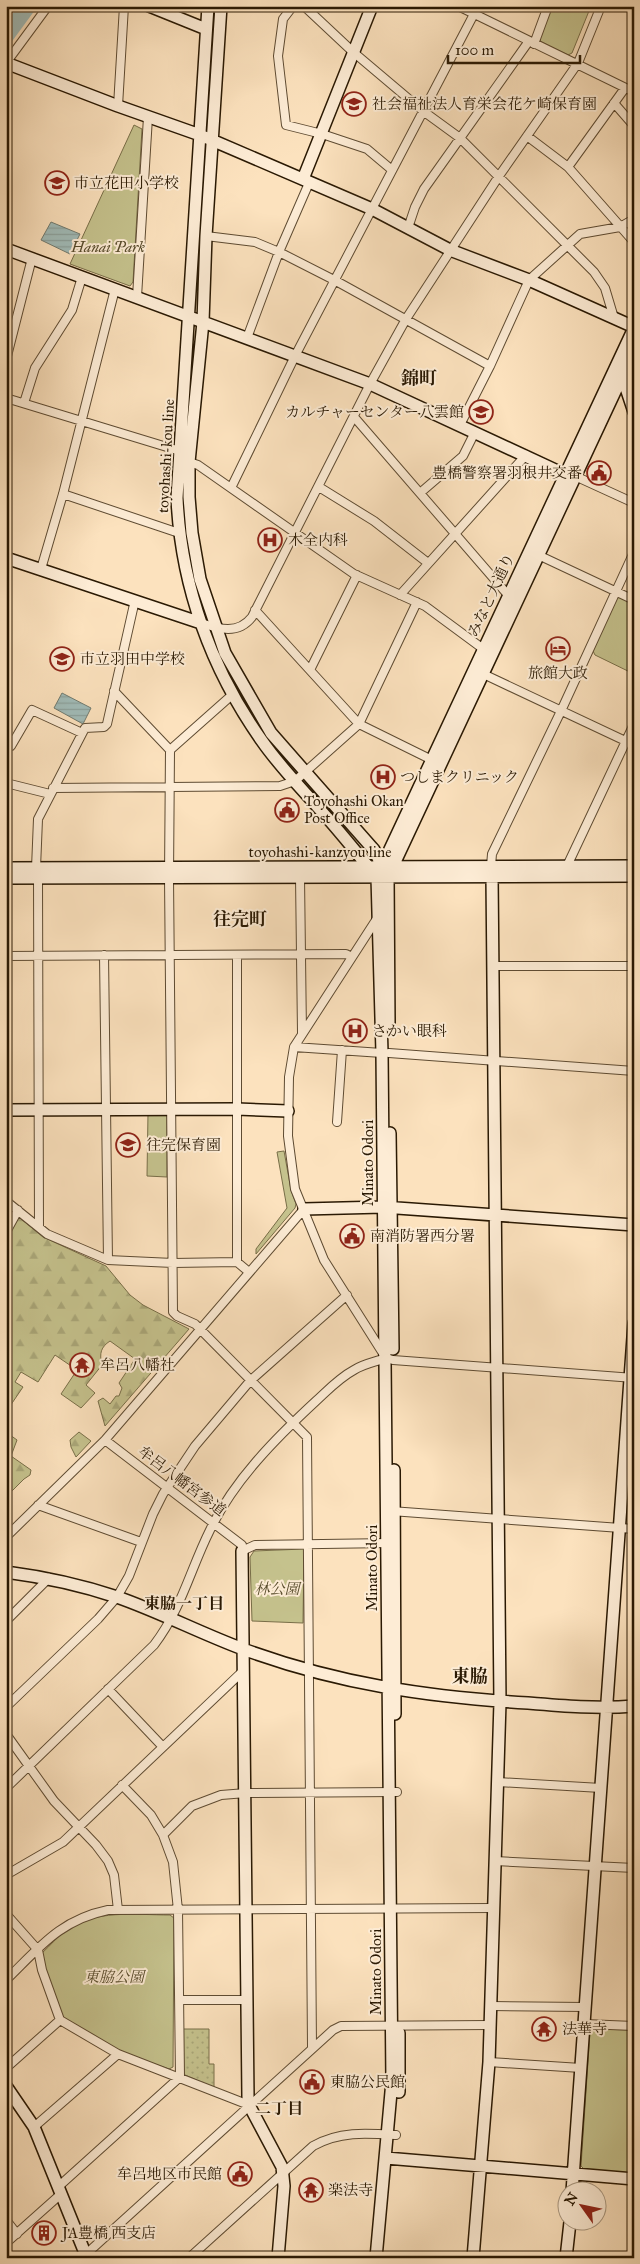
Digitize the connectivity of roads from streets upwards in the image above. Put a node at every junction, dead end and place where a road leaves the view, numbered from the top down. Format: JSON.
{"nodes":[{"id":1,"x":9,"y":6,"type":"edge"},
{"id":2,"x":48,"y":6,"type":"edge"},
{"id":3,"x":124,"y":6,"type":"edge"},
{"id":4,"x":149,"y":6,"type":"edge"},
{"id":5,"x":208,"y":6,"type":"edge"},
{"id":6,"x":221,"y":6,"type":"edge"},
{"id":7,"x":294,"y":6,"type":"edge"},
{"id":8,"x":304,"y":6,"type":"edge"},
{"id":9,"x":372,"y":6,"type":"edge"},
{"id":10,"x":458,"y":6,"type":"edge"},
{"id":11,"x":548,"y":6,"type":"edge"},
{"id":12,"x":600,"y":6,"type":"edge"},
{"id":13,"x":6,"y":10,"type":"edge"},
{"id":14,"x":474,"y":14,"type":"junction"},
{"id":15,"x":206,"y":29,"type":"junction"},
{"id":16,"x":531,"y":43,"type":"junction"},
{"id":17,"x":352,"y":51,"type":"junction"},
{"id":18,"x":6,"y":63,"type":"edge"},
{"id":19,"x":577,"y":65,"type":"junction"},
{"id":20,"x":625,"y":88,"type":"junction"},
{"id":21,"x":634,"y":92,"type":"edge"},
{"id":22,"x":614,"y":103,"type":"junction"},
{"id":23,"x":118,"y":106,"type":"junction"},
{"id":24,"x":423,"y":111,"type":"junction"},
{"id":25,"x":148,"y":117,"type":"junction"},
{"id":26,"x":634,"y":126,"type":"edge"},
{"id":27,"x":322,"y":134,"type":"junction"},
{"id":28,"x":200,"y":135,"type":"junction"},
{"id":29,"x":528,"y":136,"type":"junction"},
{"id":30,"x":460,"y":138,"type":"junction"},
{"id":31,"x":213,"y":141,"type":"junction"},
{"id":32,"x":568,"y":167,"type":"junction"},
{"id":33,"x":392,"y":170,"type":"junction"},
{"id":34,"x":499,"y":176,"type":"junction"},
{"id":35,"x":306,"y":181,"type":"junction"},
{"id":36,"x":372,"y":209,"type":"junction"},
{"id":37,"x":634,"y":219,"type":"edge"},
{"id":38,"x":620,"y":227,"type":"junction"},
{"id":39,"x":408,"y":228,"type":"junction"},
{"id":40,"x":206,"y":236,"type":"junction"},
{"id":41,"x":634,"y":242,"type":"edge"},
{"id":42,"x":568,"y":246,"type":"junction"},
{"id":43,"x":6,"y":249,"type":"edge"},
{"id":44,"x":450,"y":250,"type":"junction"},
{"id":45,"x":279,"y":252,"type":"junction"},
{"id":46,"x":32,"y":258,"type":"junction"},
{"id":47,"x":82,"y":277,"type":"junction"},
{"id":48,"x":529,"y":280,"type":"junction"},
{"id":49,"x":336,"y":281,"type":"junction"},
{"id":50,"x":115,"y":290,"type":"junction"},
{"id":51,"x":137,"y":297,"type":"junction"},
{"id":52,"x":189,"y":318,"type":"junction"},
{"id":53,"x":614,"y":318,"type":"junction"},
{"id":54,"x":406,"y":319,"type":"junction"},
{"id":55,"x":203,"y":322,"type":"junction"},
{"id":56,"x":634,"y":328,"type":"edge"},
{"id":57,"x":247,"y":338,"type":"junction"},
{"id":58,"x":634,"y":351,"type":"edge"},
{"id":59,"x":295,"y":356,"type":"junction"},
{"id":60,"x":6,"y":360,"type":"edge"},
{"id":61,"x":490,"y":366,"type":"junction"},
{"id":62,"x":634,"y":368,"type":"edge"},
{"id":63,"x":622,"y":376,"type":"junction"},
{"id":64,"x":370,"y":384,"type":"junction"},
{"id":65,"x":6,"y":398,"type":"edge"},
{"id":66,"x":24,"y":403,"type":"junction"},
{"id":67,"x":634,"y":412,"type":"edge"},
{"id":68,"x":355,"y":418,"type":"junction"},
{"id":69,"x":82,"y":420,"type":"junction"},
{"id":70,"x":460,"y":425,"type":"junction"},
{"id":71,"x":474,"y":432,"type":"junction"},
{"id":72,"x":180,"y":451,"type":"junction"},
{"id":73,"x":526,"y":456,"type":"junction"},
{"id":74,"x":189,"y":462,"type":"junction"},
{"id":75,"x":570,"y":475,"type":"junction"},
{"id":76,"x":320,"y":487,"type":"junction"},
{"id":77,"x":231,"y":488,"type":"junction"},
{"id":78,"x":420,"y":493,"type":"junction"},
{"id":79,"x":63,"y":494,"type":"junction"},
{"id":80,"x":634,"y":503,"type":"edge"},
{"id":81,"x":294,"y":532,"type":"junction"},
{"id":82,"x":179,"y":533,"type":"junction"},
{"id":83,"x":455,"y":533,"type":"junction"},
{"id":84,"x":533,"y":552,"type":"junction"},
{"id":85,"x":634,"y":552,"type":"edge"},
{"id":86,"x":6,"y":558,"type":"edge"},
{"id":87,"x":428,"y":563,"type":"junction"},
{"id":88,"x":41,"y":569,"type":"junction"},
{"id":89,"x":357,"y":576,"type":"junction"},
{"id":90,"x":615,"y":591,"type":"junction"},
{"id":91,"x":400,"y":595,"type":"junction"},
{"id":92,"x":508,"y":595,"type":"junction"},
{"id":93,"x":135,"y":600,"type":"junction"},
{"id":94,"x":634,"y":600,"type":"edge"},
{"id":95,"x":417,"y":602,"type":"junction"},
{"id":96,"x":256,"y":610,"type":"junction"},
{"id":97,"x":201,"y":623,"type":"junction"},
{"id":98,"x":215,"y":628,"type":"junction"},
{"id":99,"x":487,"y":651,"type":"junction"},
{"id":100,"x":310,"y":670,"type":"junction"},
{"id":101,"x":478,"y":671,"type":"junction"},
{"id":102,"x":114,"y":691,"type":"junction"},
{"id":103,"x":232,"y":695,"type":"junction"},
{"id":104,"x":561,"y":711,"type":"junction"},
{"id":105,"x":359,"y":724,"type":"junction"},
{"id":106,"x":634,"y":724,"type":"edge"},
{"id":107,"x":82,"y":733,"type":"junction"},
{"id":108,"x":625,"y":742,"type":"junction"},
{"id":109,"x":6,"y":744,"type":"edge"},
{"id":110,"x":634,"y":745,"type":"edge"},
{"id":111,"x":170,"y":750,"type":"junction"},
{"id":112,"x":430,"y":760,"type":"junction"},
{"id":113,"x":304,"y":773,"type":"junction"},
{"id":114,"x":295,"y":781,"type":"junction"},
{"id":115,"x":6,"y":783,"type":"edge"},
{"id":116,"x":169,"y":787,"type":"junction"},
{"id":117,"x":52,"y":792,"type":"junction"},
{"id":118,"x":566,"y":866,"type":"junction"},
{"id":119,"x":634,"y":866,"type":"edge"},
{"id":120,"x":369,"y":867,"type":"junction"},
{"id":121,"x":6,"y":868,"type":"edge"},
{"id":122,"x":491,"y":871,"type":"junction"},
{"id":123,"x":169,"y":872,"type":"junction"},
{"id":124,"x":385,"y":872,"type":"junction"},
{"id":125,"x":37,"y":873,"type":"junction"},
{"id":126,"x":634,"y":876,"type":"edge"},
{"id":127,"x":300,"y":877,"type":"junction"},
{"id":128,"x":6,"y":878,"type":"edge"},
{"id":129,"x":380,"y":915,"type":"junction"},
{"id":130,"x":171,"y":954,"type":"junction"},
{"id":131,"x":301,"y":954,"type":"junction"},
{"id":132,"x":104,"y":955,"type":"junction"},
{"id":133,"x":237,"y":955,"type":"junction"},
{"id":134,"x":6,"y":956,"type":"edge"},
{"id":135,"x":38,"y":956,"type":"junction"},
{"id":136,"x":352,"y":957,"type":"junction"},
{"id":137,"x":493,"y":966,"type":"junction"},
{"id":138,"x":634,"y":966,"type":"edge"},
{"id":139,"x":302,"y":1033,"type":"junction"},
{"id":140,"x":294,"y":1047,"type":"junction"},
{"id":141,"x":342,"y":1050,"type":"junction"},
{"id":142,"x":386,"y":1053,"type":"junction"},
{"id":143,"x":494,"y":1062,"type":"junction"},
{"id":144,"x":634,"y":1071,"type":"edge"},
{"id":145,"x":171,"y":1109,"type":"junction"},
{"id":146,"x":238,"y":1109,"type":"junction"},
{"id":147,"x":6,"y":1110,"type":"edge"},
{"id":148,"x":39,"y":1110,"type":"junction"},
{"id":149,"x":104,"y":1110,"type":"junction"},
{"id":150,"x":288,"y":1111,"type":"junction"},
{"id":151,"x":337,"y":1122,"type":"dead end"},
{"id":152,"x":6,"y":1201,"type":"edge"},
{"id":153,"x":387,"y":1207,"type":"junction"},
{"id":154,"x":304,"y":1209,"type":"junction"},
{"id":155,"x":18,"y":1210,"type":"junction"},
{"id":156,"x":496,"y":1215,"type":"junction"},
{"id":157,"x":634,"y":1225,"type":"edge"},
{"id":158,"x":39,"y":1227,"type":"junction"},
{"id":159,"x":6,"y":1232,"type":"edge"},
{"id":160,"x":108,"y":1260,"type":"junction"},
{"id":161,"x":237,"y":1262,"type":"junction"},
{"id":162,"x":173,"y":1263,"type":"junction"},
{"id":163,"x":249,"y":1272,"type":"junction"},
{"id":164,"x":347,"y":1295,"type":"junction"},
{"id":165,"x":634,"y":1323,"type":"edge"},
{"id":166,"x":199,"y":1328,"type":"junction"},
{"id":167,"x":389,"y":1359,"type":"junction"},
{"id":168,"x":497,"y":1368,"type":"junction"},
{"id":169,"x":632,"y":1378,"type":"edge"},
{"id":170,"x":250,"y":1382,"type":"junction"},
{"id":171,"x":293,"y":1422,"type":"junction"},
{"id":172,"x":105,"y":1440,"type":"junction"},
{"id":173,"x":167,"y":1487,"type":"junction"},
{"id":174,"x":38,"y":1505,"type":"junction"},
{"id":175,"x":390,"y":1511,"type":"junction"},
{"id":176,"x":498,"y":1520,"type":"junction"},
{"id":177,"x":214,"y":1523,"type":"junction"},
{"id":178,"x":620,"y":1528,"type":"junction"},
{"id":179,"x":634,"y":1529,"type":"edge"},
{"id":180,"x":6,"y":1537,"type":"edge"},
{"id":181,"x":141,"y":1542,"type":"junction"},
{"id":182,"x":390,"y":1543,"type":"junction"},
{"id":183,"x":308,"y":1544,"type":"junction"},
{"id":184,"x":242,"y":1548,"type":"junction"},
{"id":185,"x":6,"y":1572,"type":"edge"},
{"id":186,"x":49,"y":1578,"type":"junction"},
{"id":187,"x":117,"y":1597,"type":"junction"},
{"id":188,"x":172,"y":1619,"type":"junction"},
{"id":189,"x":6,"y":1620,"type":"edge"},
{"id":190,"x":244,"y":1649,"type":"junction"},
{"id":191,"x":243,"y":1671,"type":"junction"},
{"id":192,"x":310,"y":1671,"type":"junction"},
{"id":193,"x":108,"y":1689,"type":"junction"},
{"id":194,"x":391,"y":1690,"type":"junction"},
{"id":195,"x":500,"y":1702,"type":"junction"},
{"id":196,"x":634,"y":1706,"type":"edge"},
{"id":197,"x":6,"y":1707,"type":"edge"},
{"id":198,"x":608,"y":1708,"type":"junction"},
{"id":199,"x":6,"y":1734,"type":"edge"},
{"id":200,"x":163,"y":1747,"type":"junction"},
{"id":201,"x":28,"y":1767,"type":"junction"},
{"id":202,"x":498,"y":1782,"type":"junction"},
{"id":203,"x":122,"y":1785,"type":"junction"},
{"id":204,"x":6,"y":1788,"type":"edge"},
{"id":205,"x":601,"y":1788,"type":"junction"},
{"id":206,"x":393,"y":1792,"type":"junction"},
{"id":207,"x":246,"y":1793,"type":"junction"},
{"id":208,"x":311,"y":1793,"type":"junction"},
{"id":209,"x":78,"y":1828,"type":"junction"},
{"id":210,"x":163,"y":1835,"type":"junction"},
{"id":211,"x":495,"y":1861,"type":"junction"},
{"id":212,"x":596,"y":1866,"type":"junction"},
{"id":213,"x":634,"y":1868,"type":"edge"},
{"id":214,"x":6,"y":1875,"type":"edge"},
{"id":215,"x":395,"y":1907,"type":"junction"},
{"id":216,"x":494,"y":1908,"type":"junction"},
{"id":217,"x":312,"y":1909,"type":"junction"},
{"id":218,"x":118,"y":1910,"type":"junction"},
{"id":219,"x":178,"y":1910,"type":"junction"},
{"id":220,"x":247,"y":1910,"type":"junction"},
{"id":221,"x":6,"y":1914,"type":"edge"},
{"id":222,"x":38,"y":1950,"type":"junction"},
{"id":223,"x":6,"y":1980,"type":"edge"},
{"id":224,"x":180,"y":2000,"type":"junction"},
{"id":225,"x":247,"y":2000,"type":"junction"},
{"id":226,"x":491,"y":2006,"type":"junction"},
{"id":227,"x":586,"y":2007,"type":"junction"},
{"id":228,"x":60,"y":2020,"type":"junction"},
{"id":229,"x":585,"y":2024,"type":"junction"},
{"id":230,"x":490,"y":2025,"type":"junction"},
{"id":231,"x":395,"y":2026,"type":"junction"},
{"id":232,"x":634,"y":2026,"type":"edge"},
{"id":233,"x":312,"y":2047,"type":"junction"},
{"id":234,"x":118,"y":2054,"type":"junction"},
{"id":235,"x":489,"y":2062,"type":"junction"},
{"id":236,"x":6,"y":2068,"type":"edge"},
{"id":237,"x":582,"y":2068,"type":"junction"},
{"id":238,"x":180,"y":2077,"type":"junction"},
{"id":239,"x":6,"y":2086,"type":"edge"},
{"id":240,"x":249,"y":2105,"type":"junction"},
{"id":241,"x":34,"y":2127,"type":"junction"},
{"id":242,"x":392,"y":2135,"type":"junction"},
{"id":243,"x":390,"y":2158,"type":"junction"},
{"id":244,"x":481,"y":2167,"type":"junction"},
{"id":245,"x":282,"y":2174,"type":"junction"},
{"id":246,"x":574,"y":2175,"type":"junction"},
{"id":247,"x":634,"y":2179,"type":"edge"},
{"id":248,"x":573,"y":2182,"type":"edge"},
{"id":249,"x":59,"y":2190,"type":"junction"},
{"id":250,"x":6,"y":2220,"type":"edge"},
{"id":251,"x":569,"y":2232,"type":"edge"},
{"id":252,"x":17,"y":2234,"type":"junction"},
{"id":253,"x":6,"y":2244,"type":"edge"},
{"id":254,"x":85,"y":2257,"type":"edge"},
{"id":255,"x":189,"y":2258,"type":"edge"},
{"id":256,"x":278,"y":2258,"type":"edge"},
{"id":257,"x":376,"y":2258,"type":"edge"},
{"id":258,"x":384,"y":2258,"type":"edge"},
{"id":259,"x":473,"y":2258,"type":"edge"},
{"id":260,"x":566,"y":2258,"type":"edge"}],
"edges":[{"from":1,"to":13,"type":"street"},
{"from":2,"to":18,"type":"street"},
{"from":3,"to":23,"type":"street"},
{"from":4,"to":15,"type":"street"},
{"from":5,"to":15,"type":"street","name":"toyohashi-kou line"},
{"from":6,"to":31,"type":"street","name":"toyohashi-kou line"},
{"from":7,"to":27,"type":"street"},
{"from":8,"to":17,"type":"street"},
{"from":9,"to":17,"type":"street"},
{"from":10,"to":14,"type":"street"},
{"from":11,"to":16,"type":"street"},
{"from":12,"to":19,"type":"street"},
{"from":14,"to":16,"type":"street"},
{"from":14,"to":24,"type":"street"},
{"from":15,"to":28,"type":"street","name":"toyohashi-kou line"},
{"from":16,"to":19,"type":"street"},
{"from":16,"to":30,"type":"street"},
{"from":17,"to":24,"type":"street"},
{"from":17,"to":27,"type":"street"},
{"from":18,"to":23,"type":"street"},
{"from":19,"to":20,"type":"street"},
{"from":19,"to":29,"type":"street"},
{"from":20,"to":21,"type":"street"},
{"from":20,"to":22,"type":"street"},
{"from":22,"to":26,"type":"street"},
{"from":22,"to":32,"type":"street"},
{"from":23,"to":25,"type":"street"},
{"from":24,"to":30,"type":"street"},
{"from":24,"to":33,"type":"street"},
{"from":25,"to":28,"type":"street"},
{"from":25,"to":51,"type":"street"},
{"from":27,"to":33,"type":"street"},
{"from":27,"to":35,"type":"street"},
{"from":28,"to":31,"type":"street"},
{"from":28,"to":52,"type":"street","name":"toyohashi-kou line"},
{"from":29,"to":32,"type":"street"},
{"from":29,"to":34,"type":"street"},
{"from":30,"to":34,"type":"street"},
{"from":30,"to":39,"type":"street"},
{"from":31,"to":35,"type":"street"},
{"from":31,"to":40,"type":"street","name":"toyohashi-kou line"},
{"from":32,"to":38,"type":"street"},
{"from":33,"to":36,"type":"street"},
{"from":34,"to":42,"type":"street"},
{"from":34,"to":44,"type":"street"},
{"from":35,"to":36,"type":"street"},
{"from":35,"to":45,"type":"street"},
{"from":36,"to":39,"type":"street"},
{"from":36,"to":49,"type":"street"},
{"from":37,"to":38,"type":"street"},
{"from":38,"to":41,"type":"street"},
{"from":38,"to":42,"type":"street"},
{"from":39,"to":44,"type":"street"},
{"from":40,"to":45,"type":"street"},
{"from":40,"to":55,"type":"street","name":"toyohashi-kou line"},
{"from":42,"to":48,"type":"street"},
{"from":42,"to":53,"type":"street"},
{"from":43,"to":46,"type":"street"},
{"from":44,"to":48,"type":"street"},
{"from":44,"to":54,"type":"street"},
{"from":45,"to":49,"type":"street"},
{"from":45,"to":57,"type":"street"},
{"from":46,"to":47,"type":"street"},
{"from":46,"to":60,"type":"street"},
{"from":47,"to":50,"type":"street"},
{"from":47,"to":66,"type":"street"},
{"from":48,"to":53,"type":"street"},
{"from":48,"to":61,"type":"street"},
{"from":49,"to":54,"type":"street"},
{"from":49,"to":59,"type":"street"},
{"from":50,"to":51,"type":"street"},
{"from":50,"to":69,"type":"street"},
{"from":51,"to":52,"type":"street"},
{"from":52,"to":55,"type":"street"},
{"from":52,"to":72,"type":"street","name":"toyohashi-kou line"},
{"from":53,"to":56,"type":"street"},
{"from":54,"to":61,"type":"street"},
{"from":54,"to":64,"type":"street"},
{"from":55,"to":57,"type":"street"},
{"from":55,"to":74,"type":"street","name":"toyohashi-kou line"},
{"from":56,"to":75,"type":"street","name":"みなと大通り"},
{"from":57,"to":59,"type":"street"},
{"from":58,"to":63,"type":"street","name":"みなと大通り"},
{"from":59,"to":64,"type":"street"},
{"from":59,"to":77,"type":"street"},
{"from":61,"to":70,"type":"street"},
{"from":62,"to":63,"type":"street"},
{"from":63,"to":67,"type":"street"},
{"from":63,"to":75,"type":"street","name":"みなと大通り"},
{"from":64,"to":68,"type":"street"},
{"from":64,"to":70,"type":"street"},
{"from":65,"to":66,"type":"street"},
{"from":66,"to":69,"type":"street"},
{"from":68,"to":76,"type":"street"},
{"from":68,"to":78,"type":"street"},
{"from":69,"to":72,"type":"street"},
{"from":69,"to":79,"type":"street"},
{"from":70,"to":71,"type":"street"},
{"from":71,"to":73,"type":"street"},
{"from":71,"to":78,"type":"street"},
{"from":72,"to":82,"type":"street","name":"toyohashi-kou line"},
{"from":73,"to":75,"type":"street"},
{"from":73,"to":83,"type":"street"},
{"from":74,"to":77,"type":"street"},
{"from":74,"to":98,"type":"street","name":"toyohashi-kou line"},
{"from":75,"to":80,"type":"street"},
{"from":75,"to":84,"type":"street","name":"みなと大通り"},
{"from":76,"to":81,"type":"street"},
{"from":76,"to":87,"type":"street"},
{"from":77,"to":81,"type":"street"},
{"from":78,"to":83,"type":"street"},
{"from":79,"to":82,"type":"street"},
{"from":79,"to":88,"type":"street"},
{"from":81,"to":89,"type":"street"},
{"from":81,"to":96,"type":"street"},
{"from":82,"to":97,"type":"street","name":"toyohashi-kou line"},
{"from":83,"to":87,"type":"street"},
{"from":83,"to":92,"type":"street"},
{"from":84,"to":90,"type":"street"},
{"from":84,"to":92,"type":"street","name":"みなと大通り"},
{"from":84,"to":99,"type":"street","name":"みなと大通り"},
{"from":85,"to":90,"type":"street"},
{"from":86,"to":88,"type":"street"},
{"from":87,"to":91,"type":"street"},
{"from":88,"to":93,"type":"street"},
{"from":89,"to":91,"type":"street"},
{"from":89,"to":100,"type":"street"},
{"from":90,"to":94,"type":"street"},
{"from":90,"to":104,"type":"street"},
{"from":91,"to":95,"type":"street"},
{"from":92,"to":99,"type":"street","name":"みなと大通り"},
{"from":93,"to":97,"type":"street"},
{"from":93,"to":102,"type":"street"},
{"from":95,"to":99,"type":"street"},
{"from":95,"to":105,"type":"street"},
{"from":96,"to":98,"type":"street"},
{"from":96,"to":100,"type":"street"},
{"from":97,"to":98,"type":"street"},
{"from":97,"to":103,"type":"street","name":"toyohashi-kou line"},
{"from":98,"to":113,"type":"street","name":"toyohashi-kou line"},
{"from":99,"to":101,"type":"street","name":"みなと大通り"},
{"from":100,"to":105,"type":"street"},
{"from":101,"to":104,"type":"street"},
{"from":101,"to":112,"type":"street","name":"みなと大通り"},
{"from":101,"to":124,"type":"street","name":"みなと大通り"},
{"from":102,"to":107,"type":"street"},
{"from":102,"to":111,"type":"street"},
{"from":103,"to":111,"type":"street"},
{"from":103,"to":114,"type":"street","name":"toyohashi-kou line"},
{"from":104,"to":108,"type":"street"},
{"from":104,"to":122,"type":"street"},
{"from":105,"to":112,"type":"street"},
{"from":105,"to":113,"type":"street"},
{"from":106,"to":108,"type":"street"},
{"from":107,"to":109,"type":"street"},
{"from":107,"to":117,"type":"street"},
{"from":108,"to":110,"type":"street"},
{"from":108,"to":118,"type":"street"},
{"from":111,"to":116,"type":"street"},
{"from":112,"to":124,"type":"street","name":"みなと大通り"},
{"from":113,"to":114,"type":"street"},
{"from":113,"to":124,"type":"street","name":"toyohashi-kou line"},
{"from":114,"to":116,"type":"street"},
{"from":114,"to":120,"type":"street","name":"toyohashi-kou line"},
{"from":115,"to":117,"type":"street"},
{"from":116,"to":117,"type":"street"},
{"from":116,"to":123,"type":"street"},
{"from":117,"to":125,"type":"street"},
{"from":118,"to":119,"type":"street","name":"toyohashi-kanzyou line"},
{"from":118,"to":122,"type":"street","name":"toyohashi-kanzyou line"},
{"from":120,"to":123,"type":"street","name":"toyohashi-kanzyou line"},
{"from":120,"to":124,"type":"street","name":"toyohashi-kou line"},
{"from":121,"to":125,"type":"street","name":"toyohashi-kanzyou line"},
{"from":122,"to":124,"type":"street","name":"toyohashi-kanzyou line"},
{"from":122,"to":126,"type":"street","name":"toyohashi-kanzyou line"},
{"from":122,"to":137,"type":"street"},
{"from":123,"to":125,"type":"street","name":"toyohashi-kanzyou line"},
{"from":123,"to":127,"type":"street","name":"toyohashi-kanzyou line"},
{"from":123,"to":130,"type":"street"},
{"from":124,"to":127,"type":"street","name":"toyohashi-kanzyou line"},
{"from":124,"to":129,"type":"street","name":"Minato Odori"},
{"from":124,"to":142,"type":"street","name":"Minato Odori"},
{"from":125,"to":128,"type":"street","name":"toyohashi-kanzyou line"},
{"from":125,"to":135,"type":"street"},
{"from":127,"to":131,"type":"street"},
{"from":129,"to":136,"type":"street"},
{"from":129,"to":142,"type":"street","name":"Minato Odori"},
{"from":130,"to":132,"type":"street"},
{"from":130,"to":133,"type":"street"},
{"from":130,"to":145,"type":"street"},
{"from":131,"to":133,"type":"street"},
{"from":131,"to":136,"type":"street"},
{"from":131,"to":139,"type":"street"},
{"from":132,"to":135,"type":"street"},
{"from":132,"to":149,"type":"street"},
{"from":133,"to":146,"type":"street"},
{"from":134,"to":135,"type":"street"},
{"from":135,"to":148,"type":"street"},
{"from":136,"to":139,"type":"street"},
{"from":137,"to":138,"type":"street"},
{"from":137,"to":143,"type":"street"},
{"from":139,"to":140,"type":"street"},
{"from":140,"to":141,"type":"street"},
{"from":140,"to":150,"type":"street"},
{"from":141,"to":142,"type":"street"},
{"from":141,"to":151,"type":"street"},
{"from":142,"to":143,"type":"street"},
{"from":142,"to":153,"type":"street","name":"Minato Odori"},
{"from":143,"to":144,"type":"street"},
{"from":143,"to":156,"type":"street"},
{"from":145,"to":146,"type":"street"},
{"from":145,"to":149,"type":"street"},
{"from":145,"to":162,"type":"street"},
{"from":146,"to":150,"type":"street"},
{"from":146,"to":161,"type":"street"},
{"from":147,"to":148,"type":"street"},
{"from":148,"to":149,"type":"street"},
{"from":148,"to":158,"type":"street"},
{"from":149,"to":160,"type":"street"},
{"from":150,"to":154,"type":"street"},
{"from":152,"to":155,"type":"street"},
{"from":153,"to":154,"type":"street"},
{"from":153,"to":156,"type":"street"},
{"from":153,"to":167,"type":"street","name":"Minato Odori"},
{"from":154,"to":163,"type":"street"},
{"from":154,"to":164,"type":"street"},
{"from":155,"to":158,"type":"street"},
{"from":155,"to":159,"type":"street"},
{"from":156,"to":157,"type":"street"},
{"from":156,"to":168,"type":"street"},
{"from":158,"to":160,"type":"street"},
{"from":160,"to":162,"type":"street"},
{"from":161,"to":162,"type":"street"},
{"from":161,"to":163,"type":"street"},
{"from":162,"to":166,"type":"street"},
{"from":163,"to":166,"type":"street"},
{"from":164,"to":167,"type":"street"},
{"from":164,"to":170,"type":"street"},
{"from":165,"to":169,"type":"street"},
{"from":166,"to":170,"type":"street"},
{"from":166,"to":172,"type":"street"},
{"from":167,"to":168,"type":"street"},
{"from":167,"to":171,"type":"street"},
{"from":167,"to":175,"type":"street","name":"Minato Odori"},
{"from":168,"to":169,"type":"street"},
{"from":168,"to":176,"type":"street"},
{"from":169,"to":178,"type":"street"},
{"from":170,"to":171,"type":"street"},
{"from":170,"to":173,"type":"street"},
{"from":171,"to":177,"type":"street"},
{"from":171,"to":183,"type":"street"},
{"from":172,"to":173,"type":"street","name":"牟呂八幡宮参道"},
{"from":172,"to":174,"type":"street"},
{"from":173,"to":177,"type":"street","name":"牟呂八幡宮参道"},
{"from":173,"to":181,"type":"street"},
{"from":174,"to":180,"type":"street"},
{"from":174,"to":181,"type":"street"},
{"from":175,"to":176,"type":"street"},
{"from":175,"to":182,"type":"street","name":"Minato Odori"},
{"from":176,"to":178,"type":"street"},
{"from":176,"to":195,"type":"street"},
{"from":177,"to":184,"type":"street","name":"牟呂八幡宮参道"},
{"from":177,"to":188,"type":"street"},
{"from":178,"to":179,"type":"street"},
{"from":178,"to":198,"type":"street"},
{"from":181,"to":187,"type":"street"},
{"from":182,"to":183,"type":"street"},
{"from":182,"to":194,"type":"street","name":"Minato Odori"},
{"from":183,"to":184,"type":"street"},
{"from":183,"to":192,"type":"street"},
{"from":184,"to":190,"type":"street"},
{"from":185,"to":186,"type":"street"},
{"from":186,"to":187,"type":"street"},
{"from":186,"to":189,"type":"street"},
{"from":187,"to":188,"type":"street"},
{"from":187,"to":197,"type":"street"},
{"from":188,"to":190,"type":"street"},
{"from":188,"to":193,"type":"street"},
{"from":190,"to":191,"type":"street"},
{"from":190,"to":192,"type":"street"},
{"from":191,"to":200,"type":"street"},
{"from":191,"to":207,"type":"street"},
{"from":192,"to":194,"type":"street"},
{"from":192,"to":208,"type":"street"},
{"from":193,"to":200,"type":"street"},
{"from":193,"to":201,"type":"street"},
{"from":194,"to":195,"type":"street"},
{"from":194,"to":206,"type":"street","name":"Minato Odori"},
{"from":195,"to":198,"type":"street"},
{"from":195,"to":202,"type":"street"},
{"from":196,"to":198,"type":"street"},
{"from":198,"to":205,"type":"street"},
{"from":199,"to":201,"type":"street"},
{"from":200,"to":203,"type":"street"},
{"from":201,"to":204,"type":"street"},
{"from":201,"to":209,"type":"street"},
{"from":202,"to":205,"type":"street"},
{"from":202,"to":211,"type":"street"},
{"from":203,"to":209,"type":"street"},
{"from":203,"to":210,"type":"street"},
{"from":205,"to":212,"type":"street"},
{"from":206,"to":208,"type":"street"},
{"from":206,"to":215,"type":"street","name":"Minato Odori"},
{"from":207,"to":208,"type":"street"},
{"from":207,"to":210,"type":"street"},
{"from":207,"to":220,"type":"street"},
{"from":208,"to":217,"type":"street"},
{"from":209,"to":214,"type":"street"},
{"from":209,"to":218,"type":"street"},
{"from":210,"to":219,"type":"street"},
{"from":211,"to":212,"type":"street"},
{"from":211,"to":216,"type":"street"},
{"from":212,"to":213,"type":"street"},
{"from":212,"to":227,"type":"street"},
{"from":215,"to":216,"type":"street"},
{"from":215,"to":217,"type":"street"},
{"from":215,"to":231,"type":"street","name":"Minato Odori"},
{"from":216,"to":226,"type":"street"},
{"from":217,"to":220,"type":"street"},
{"from":217,"to":233,"type":"street"},
{"from":218,"to":219,"type":"street"},
{"from":218,"to":222,"type":"street"},
{"from":219,"to":220,"type":"street"},
{"from":219,"to":224,"type":"street"},
{"from":220,"to":225,"type":"street"},
{"from":221,"to":222,"type":"street"},
{"from":222,"to":223,"type":"street"},
{"from":222,"to":228,"type":"street"},
{"from":224,"to":225,"type":"street"},
{"from":224,"to":238,"type":"street"},
{"from":225,"to":240,"type":"street"},
{"from":226,"to":227,"type":"street"},
{"from":226,"to":230,"type":"street"},
{"from":227,"to":229,"type":"street"},
{"from":228,"to":234,"type":"street"},
{"from":228,"to":236,"type":"street"},
{"from":229,"to":232,"type":"street"},
{"from":229,"to":237,"type":"street"},
{"from":230,"to":231,"type":"street"},
{"from":230,"to":235,"type":"street"},
{"from":231,"to":233,"type":"street"},
{"from":231,"to":242,"type":"street","name":"Minato Odori"},
{"from":233,"to":240,"type":"street"},
{"from":234,"to":238,"type":"street"},
{"from":234,"to":241,"type":"street"},
{"from":235,"to":237,"type":"street"},
{"from":235,"to":244,"type":"street"},
{"from":237,"to":246,"type":"street"},
{"from":238,"to":240,"type":"street"},
{"from":238,"to":249,"type":"street"},
{"from":239,"to":241,"type":"street"},
{"from":240,"to":245,"type":"street"},
{"from":240,"to":254,"type":"street"},
{"from":241,"to":249,"type":"street"},
{"from":242,"to":243,"type":"street","name":"Minato Odori"},
{"from":242,"to":245,"type":"street"},
{"from":243,"to":244,"type":"street"},
{"from":243,"to":257,"type":"street","name":"Minato Odori"},
{"from":243,"to":258,"type":"street","name":"Minato Odori"},
{"from":244,"to":246,"type":"street"},
{"from":244,"to":259,"type":"street"},
{"from":245,"to":255,"type":"street"},
{"from":245,"to":256,"type":"street"},
{"from":246,"to":247,"type":"street"},
{"from":246,"to":248,"type":"street"},
{"from":249,"to":252,"type":"street"},
{"from":249,"to":254,"type":"street"},
{"from":250,"to":252,"type":"street"},
{"from":251,"to":260,"type":"street"},
{"from":252,"to":253,"type":"street"}]}
